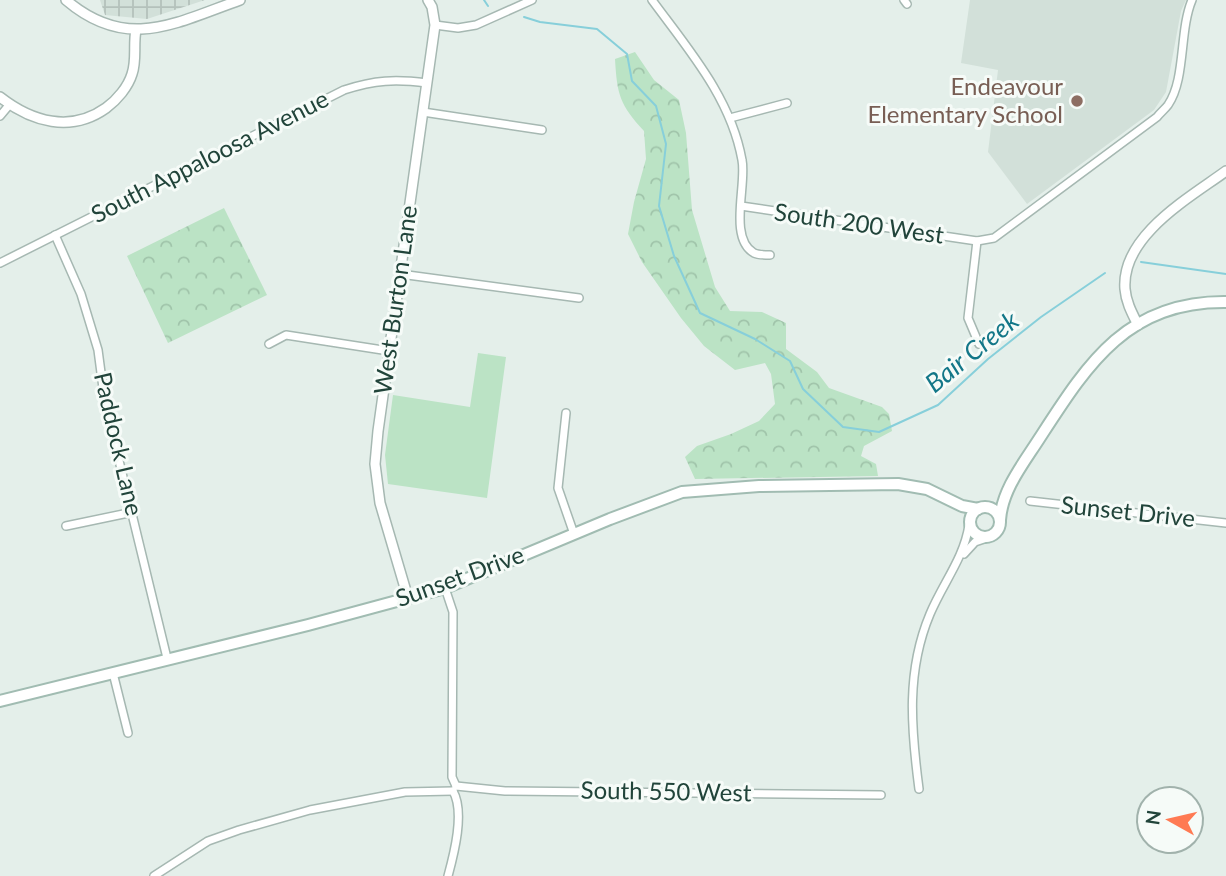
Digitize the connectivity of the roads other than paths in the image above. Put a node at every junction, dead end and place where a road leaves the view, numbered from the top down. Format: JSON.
{"nodes":[{"id":1,"x":66,"y":0,"type":"edge"},
{"id":2,"x":240,"y":0,"type":"edge"},
{"id":3,"x":428,"y":0,"type":"edge"},
{"id":4,"x":532,"y":0,"type":"edge"},
{"id":5,"x":652,"y":0,"type":"edge"},
{"id":6,"x":1192,"y":0,"type":"edge"},
{"id":7,"x":435,"y":25,"type":"junction"},
{"id":8,"x":136,"y":30,"type":"junction"},
{"id":9,"x":427,"y":83,"type":"junction"},
{"id":10,"x":0,"y":97,"type":"edge"},
{"id":11,"x":788,"y":103,"type":"dead end"},
{"id":12,"x":9,"y":104,"type":"junction"},
{"id":13,"x":423,"y":112,"type":"junction"},
{"id":14,"x":0,"y":116,"type":"edge"},
{"id":15,"x":730,"y":118,"type":"junction"},
{"id":16,"x":542,"y":130,"type":"dead end"},
{"id":17,"x":1226,"y":171,"type":"edge"},
{"id":18,"x":741,"y":206,"type":"junction"},
{"id":19,"x":55,"y":235,"type":"junction"},
{"id":20,"x":977,"y":240,"type":"junction"},
{"id":21,"x":771,"y":256,"type":"dead end"},
{"id":22,"x":0,"y":263,"type":"edge"},
{"id":23,"x":400,"y":274,"type":"junction"},
{"id":24,"x":579,"y":298,"type":"dead end"},
{"id":25,"x":1226,"y":302,"type":"edge"},
{"id":26,"x":1138,"y":325,"type":"junction"},
{"id":27,"x":269,"y":344,"type":"dead end"},
{"id":28,"x":979,"y":344,"type":"dead end"},
{"id":29,"x":389,"y":351,"type":"junction"},
{"id":30,"x":566,"y":413,"type":"dead end"},
{"id":31,"x":1016,"y":475,"type":"junction"},
{"id":32,"x":948,"y":499,"type":"junction"},
{"id":33,"x":1030,"y":501,"type":"dead end"},
{"id":34,"x":980,"y":508,"type":"junction"},
{"id":35,"x":133,"y":512,"type":"junction"},
{"id":36,"x":1000,"y":520,"type":"junction"},
{"id":37,"x":969,"y":523,"type":"junction"},
{"id":38,"x":1226,"y":523,"type":"edge"},
{"id":39,"x":66,"y":526,"type":"dead end"},
{"id":40,"x":574,"y":534,"type":"junction"},
{"id":41,"x":987,"y":538,"type":"junction"},
{"id":42,"x":959,"y":559,"type":"junction"},
{"id":43,"x":445,"y":588,"type":"junction"},
{"id":44,"x":408,"y":598,"type":"junction"},
{"id":45,"x":167,"y":658,"type":"junction"},
{"id":46,"x":113,"y":673,"type":"junction"},
{"id":47,"x":0,"y":701,"type":"edge"},
{"id":48,"x":128,"y":733,"type":"dead end"},
{"id":49,"x":454,"y":789,"type":"junction"},
{"id":50,"x":919,"y":789,"type":"dead end"},
{"id":51,"x":881,"y":794,"type":"dead end"},
{"id":52,"x":154,"y":876,"type":"edge"},
{"id":53,"x":448,"y":876,"type":"edge"}],
"edges":[{"from":1,"to":8,"type":"street"},
{"from":2,"to":8,"type":"street"},
{"from":3,"to":7,"type":"street","name":"West Burton Lane"},
{"from":4,"to":7,"type":"street"},
{"from":5,"to":15,"type":"street"},
{"from":6,"to":20,"type":"street"},
{"from":7,"to":9,"type":"street","name":"West Burton Lane"},
{"from":8,"to":12,"type":"street"},
{"from":9,"to":13,"type":"street","name":"West Burton Lane"},
{"from":9,"to":19,"type":"street","name":"South Appaloosa Avenue"},
{"from":10,"to":12,"type":"street"},
{"from":11,"to":15,"type":"street"},
{"from":12,"to":14,"type":"street"},
{"from":13,"to":16,"type":"street"},
{"from":13,"to":23,"type":"street","name":"West Burton Lane"},
{"from":15,"to":18,"type":"street"},
{"from":17,"to":26,"type":"street"},
{"from":18,"to":20,"type":"street","name":"South 200 West"},
{"from":18,"to":21,"type":"street"},
{"from":19,"to":22,"type":"street","name":"South Appaloosa Avenue"},
{"from":19,"to":35,"type":"street","name":"Paddock Lane"},
{"from":20,"to":28,"type":"street"},
{"from":23,"to":24,"type":"street"},
{"from":23,"to":29,"type":"street","name":"West Burton Lane"},
{"from":25,"to":26,"type":"main road"},
{"from":26,"to":31,"type":"main road"},
{"from":27,"to":29,"type":"street"},
{"from":29,"to":44,"type":"street","name":"West Burton Lane"},
{"from":30,"to":40,"type":"street"},
{"from":31,"to":34,"type":"main road"},
{"from":31,"to":36,"type":"main road"},
{"from":32,"to":34,"type":"main road","name":"Sunset Drive"},
{"from":32,"to":37,"type":"main road"},
{"from":32,"to":40,"type":"main road","name":"Sunset Drive"},
{"from":33,"to":38,"type":"street","name":"Sunset Drive"},
{"from":34,"to":36,"type":"main road"},
{"from":34,"to":37,"type":"main road"},
{"from":35,"to":39,"type":"street"},
{"from":35,"to":45,"type":"street","name":"Paddock Lane"},
{"from":36,"to":41,"type":"main road"},
{"from":37,"to":41,"type":"main road"},
{"from":37,"to":42,"type":"street"},
{"from":40,"to":43,"type":"main road","name":"Sunset Drive"},
{"from":41,"to":42,"type":"street"},
{"from":42,"to":50,"type":"street"},
{"from":43,"to":44,"type":"main road","name":"Sunset Drive"},
{"from":43,"to":49,"type":"street"},
{"from":44,"to":45,"type":"main road","name":"Sunset Drive"},
{"from":45,"to":46,"type":"main road","name":"Sunset Drive"},
{"from":46,"to":47,"type":"main road","name":"Sunset Drive"},
{"from":46,"to":48,"type":"street"},
{"from":49,"to":51,"type":"street","name":"South 550 West"},
{"from":49,"to":52,"type":"street","name":"South 550 West"},
{"from":49,"to":53,"type":"street"}]}
